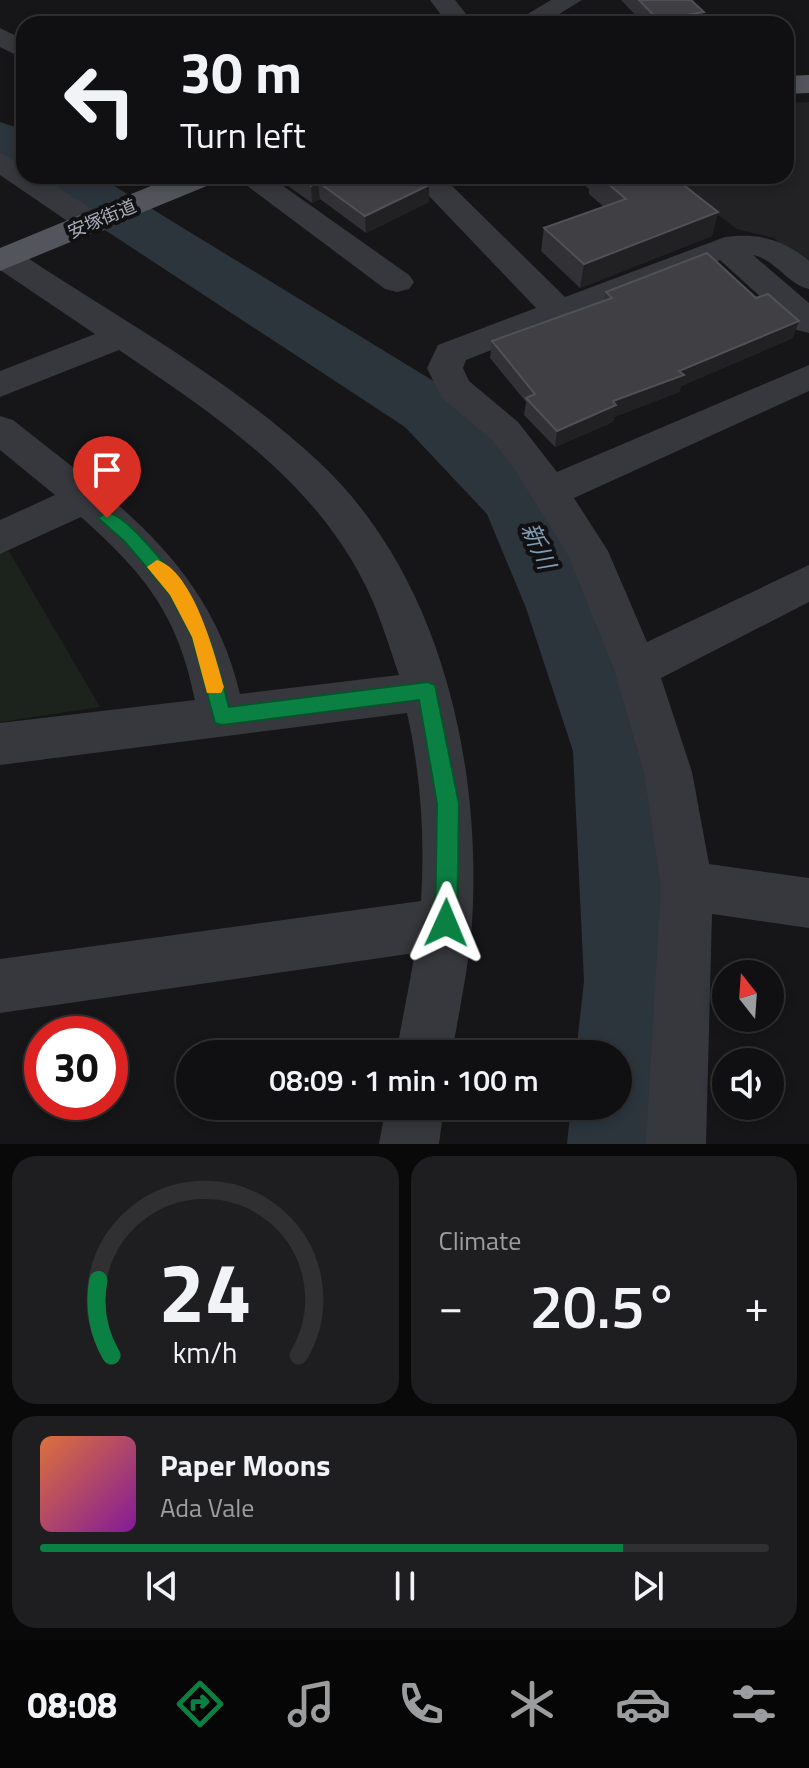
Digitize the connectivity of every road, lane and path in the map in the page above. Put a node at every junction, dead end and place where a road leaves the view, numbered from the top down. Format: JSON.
{"nodes":[{"id":1,"x":442,"y":0,"type":"edge"},
{"id":2,"x":570,"y":0,"type":"edge"},
{"id":3,"x":455,"y":16,"type":"edge"},
{"id":4,"x":539,"y":16,"type":"edge"},
{"id":5,"x":45,"y":184,"type":"edge"},
{"id":6,"x":184,"y":184,"type":"edge"},
{"id":7,"x":260,"y":184,"type":"edge"},
{"id":8,"x":433,"y":184,"type":"edge"},
{"id":9,"x":110,"y":216,"type":"junction"},
{"id":10,"x":725,"y":247,"type":"junction"},
{"id":11,"x":2,"y":259,"type":"edge"},
{"id":12,"x":809,"y":279,"type":"edge"},
{"id":13,"x":397,"y":282,"type":"dead end"},
{"id":14,"x":559,"y":311,"type":"junction"},
{"id":15,"x":809,"y":322,"type":"edge"},
{"id":16,"x":120,"y":337,"type":"junction"},
{"id":17,"x":809,"y":377,"type":"edge"},
{"id":18,"x":0,"y":385,"type":"edge"},
{"id":19,"x":0,"y":429,"type":"edge"},
{"id":20,"x":552,"y":491,"type":"junction"},
{"id":21,"x":83,"y":499,"type":"junction"},
{"id":22,"x":0,"y":538,"type":"edge"},
{"id":23,"x":809,"y":582,"type":"edge"},
{"id":24,"x":636,"y":669,"type":"junction"},
{"id":25,"x":428,"y":691,"type":"junction"},
{"id":26,"x":222,"y":717,"type":"junction"},
{"id":27,"x":0,"y":744,"type":"edge"},
{"id":28,"x":687,"y":886,"type":"junction"},
{"id":29,"x":809,"y":903,"type":"edge"},
{"id":30,"x":446,"y":923,"type":"junction"},
{"id":31,"x":0,"y":986,"type":"edge"},
{"id":32,"x":426,"y":1040,"type":"edge"},
{"id":33,"x":413,"y":1120,"type":"edge"},
{"id":34,"x":409,"y":1144,"type":"edge"},
{"id":35,"x":676,"y":1144,"type":"edge"}],
"edges":[{"from":1,"to":3,"type":"street"},
{"from":2,"to":4,"type":"street"},
{"from":5,"to":9,"type":"street"},
{"from":6,"to":9,"type":"main road","name":"安塚街道"},
{"from":7,"to":13,"type":"street"},
{"from":8,"to":14,"type":"street"},
{"from":9,"to":11,"type":"main road","name":"安塚街道"},
{"from":10,"to":12,"type":"street"},
{"from":10,"to":14,"type":"street"},
{"from":10,"to":15,"type":"street"},
{"from":11,"to":16,"type":"street"},
{"from":14,"to":20,"type":"street"},
{"from":16,"to":18,"type":"street"},
{"from":16,"to":25,"type":"street"},
{"from":17,"to":20,"type":"street"},
{"from":19,"to":21,"type":"street"},
{"from":20,"to":24,"type":"street"},
{"from":21,"to":22,"type":"street"},
{"from":21,"to":26,"type":"street"},
{"from":23,"to":24,"type":"street"},
{"from":24,"to":28,"type":"street"},
{"from":25,"to":26,"type":"street"},
{"from":25,"to":30,"type":"street"},
{"from":26,"to":27,"type":"street"},
{"from":28,"to":29,"type":"street"},
{"from":28,"to":35,"type":"street"},
{"from":30,"to":31,"type":"street"},
{"from":30,"to":32,"type":"street"},
{"from":33,"to":34,"type":"street"}]}
